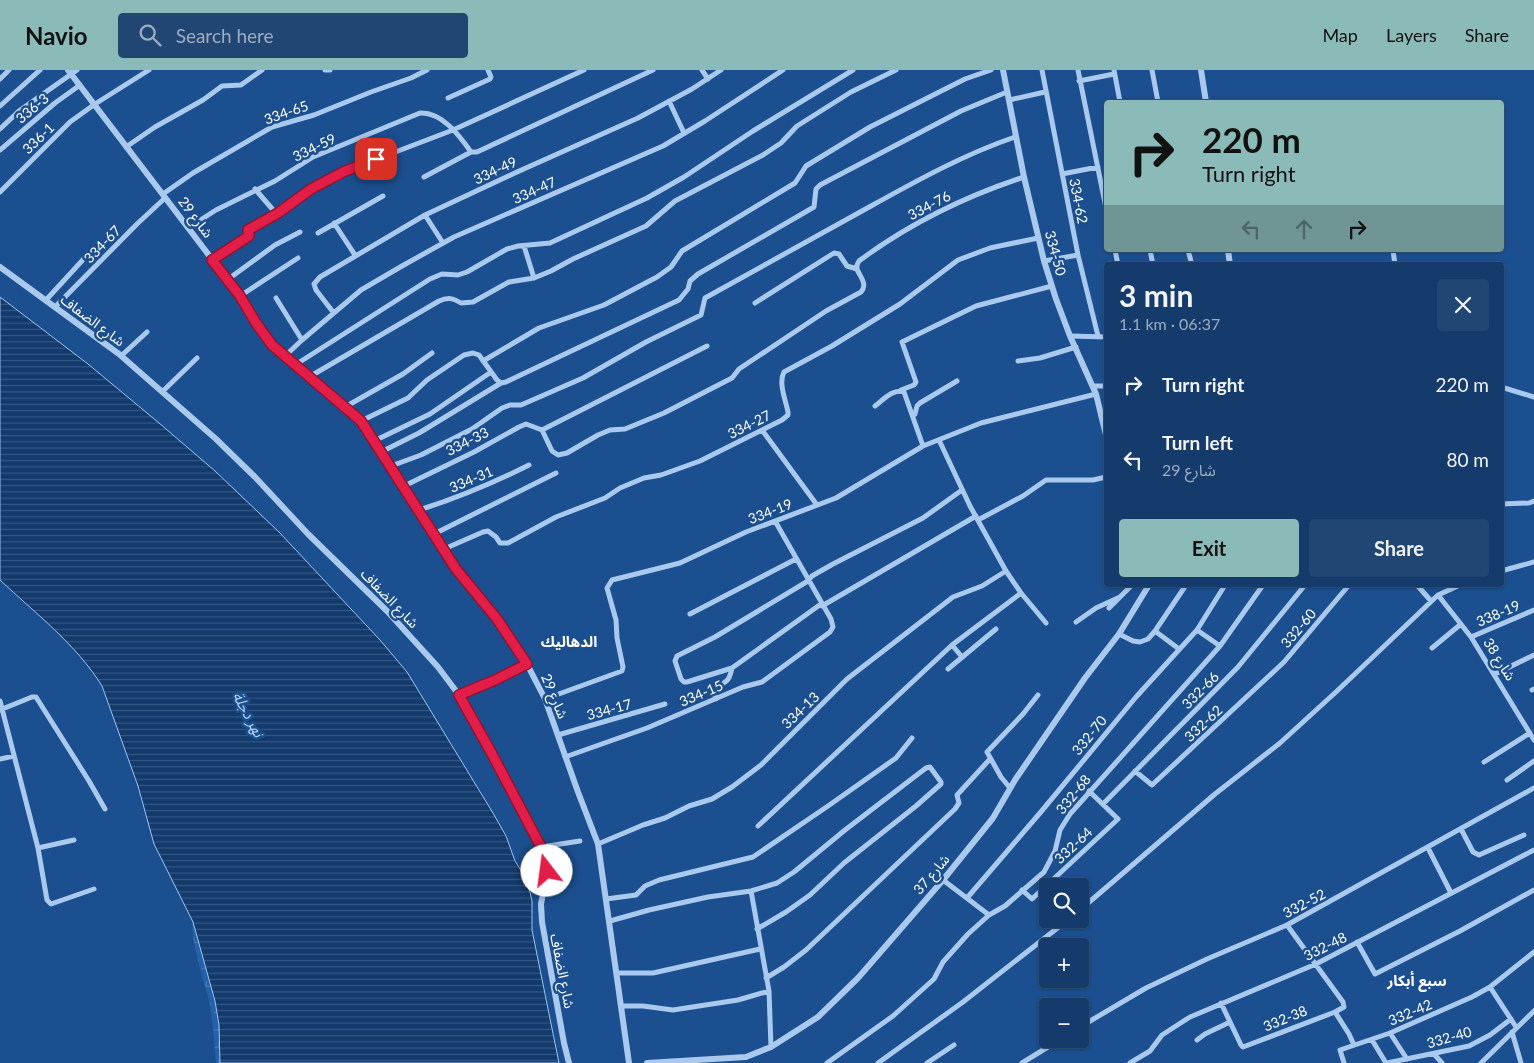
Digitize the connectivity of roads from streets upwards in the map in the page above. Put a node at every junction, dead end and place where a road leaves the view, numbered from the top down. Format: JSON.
{"nodes":[{"id":1,"x":9,"y":70,"type":"edge"},
{"id":2,"x":40,"y":70,"type":"edge"},
{"id":3,"x":149,"y":70,"type":"edge"},
{"id":4,"x":262,"y":70,"type":"edge"},
{"id":5,"x":325,"y":70,"type":"edge"},
{"id":6,"x":330,"y":70,"type":"edge"},
{"id":7,"x":427,"y":70,"type":"edge"},
{"id":8,"x":488,"y":70,"type":"edge"},
{"id":9,"x":584,"y":70,"type":"edge"},
{"id":10,"x":653,"y":70,"type":"edge"},
{"id":11,"x":702,"y":70,"type":"edge"},
{"id":12,"x":721,"y":70,"type":"edge"},
{"id":13,"x":783,"y":70,"type":"edge"},
{"id":14,"x":853,"y":70,"type":"edge"},
{"id":15,"x":896,"y":70,"type":"edge"},
{"id":16,"x":991,"y":70,"type":"edge"},
{"id":17,"x":1003,"y":70,"type":"edge"},
{"id":18,"x":1042,"y":70,"type":"edge"},
{"id":19,"x":1078,"y":70,"type":"edge"},
{"id":20,"x":1152,"y":70,"type":"edge"},
{"id":21,"x":1201,"y":70,"type":"edge"},
{"id":22,"x":72,"y":71,"type":"edge"},
{"id":23,"x":1114,"y":72,"type":"edge"},
{"id":24,"x":0,"y":79,"type":"edge"},
{"id":25,"x":708,"y":79,"type":"junction"},
{"id":26,"x":1080,"y":81,"type":"junction"},
{"id":27,"x":80,"y":85,"type":"junction"},
{"id":28,"x":1007,"y":92,"type":"junction"},
{"id":29,"x":1045,"y":92,"type":"junction"},
{"id":30,"x":448,"y":98,"type":"dead end"},
{"id":31,"x":1009,"y":100,"type":"junction"},
{"id":32,"x":1120,"y":100,"type":"edge"},
{"id":33,"x":1158,"y":100,"type":"edge"},
{"id":34,"x":1206,"y":100,"type":"edge"},
{"id":35,"x":669,"y":101,"type":"junction"},
{"id":36,"x":95,"y":104,"type":"junction"},
{"id":37,"x":0,"y":106,"type":"edge"},
{"id":38,"x":0,"y":129,"type":"edge"},
{"id":39,"x":453,"y":130,"type":"junction"},
{"id":40,"x":684,"y":133,"type":"junction"},
{"id":41,"x":1015,"y":137,"type":"junction"},
{"id":42,"x":126,"y":147,"type":"junction"},
{"id":43,"x":0,"y":150,"type":"edge"},
{"id":44,"x":471,"y":152,"type":"junction"},
{"id":45,"x":1098,"y":167,"type":"junction"},
{"id":46,"x":1062,"y":174,"type":"junction"},
{"id":47,"x":424,"y":177,"type":"dead end"},
{"id":48,"x":1024,"y":177,"type":"junction"},
{"id":49,"x":255,"y":190,"type":"junction"},
{"id":50,"x":0,"y":192,"type":"edge"},
{"id":51,"x":164,"y":196,"type":"junction"},
{"id":52,"x":383,"y":196,"type":"dead end"},
{"id":53,"x":1104,"y":198,"type":"edge"},
{"id":54,"x":278,"y":213,"type":"junction"},
{"id":55,"x":425,"y":215,"type":"junction"},
{"id":56,"x":334,"y":223,"type":"junction"},
{"id":57,"x":188,"y":228,"type":"junction"},
{"id":58,"x":300,"y":232,"type":"dead end"},
{"id":59,"x":318,"y":233,"type":"dead end"},
{"id":60,"x":1038,"y":238,"type":"junction"},
{"id":61,"x":443,"y":243,"type":"junction"},
{"id":62,"x":524,"y":246,"type":"junction"},
{"id":63,"x":91,"y":251,"type":"dead end"},
{"id":64,"x":355,"y":255,"type":"junction"},
{"id":65,"x":1078,"y":255,"type":"junction"},
{"id":66,"x":298,"y":258,"type":"dead end"},
{"id":67,"x":212,"y":260,"type":"junction"},
{"id":68,"x":1044,"y":261,"type":"junction"},
{"id":69,"x":0,"y":267,"type":"edge"},
{"id":70,"x":856,"y":269,"type":"junction"},
{"id":71,"x":534,"y":278,"type":"junction"},
{"id":72,"x":228,"y":280,"type":"junction"},
{"id":73,"x":1052,"y":286,"type":"junction"},
{"id":74,"x":240,"y":296,"type":"junction"},
{"id":75,"x":276,"y":298,"type":"dead end"},
{"id":76,"x":46,"y":300,"type":"junction"},
{"id":77,"x":755,"y":303,"type":"dead end"},
{"id":78,"x":55,"y":307,"type":"junction"},
{"id":79,"x":333,"y":312,"type":"junction"},
{"id":80,"x":147,"y":332,"type":"dead end"},
{"id":81,"x":1070,"y":336,"type":"junction"},
{"id":82,"x":1098,"y":336,"type":"junction"},
{"id":83,"x":1104,"y":337,"type":"edge"},
{"id":84,"x":302,"y":340,"type":"junction"},
{"id":85,"x":707,"y":346,"type":"dead end"},
{"id":86,"x":1076,"y":347,"type":"junction"},
{"id":87,"x":432,"y":353,"type":"dead end"},
{"id":88,"x":121,"y":356,"type":"junction"},
{"id":89,"x":285,"y":356,"type":"junction"},
{"id":90,"x":197,"y":358,"type":"dead end"},
{"id":91,"x":1018,"y":361,"type":"dead end"},
{"id":92,"x":483,"y":362,"type":"junction"},
{"id":93,"x":295,"y":365,"type":"junction"},
{"id":94,"x":491,"y":372,"type":"junction"},
{"id":95,"x":310,"y":377,"type":"junction"},
{"id":96,"x":957,"y":381,"type":"dead end"},
{"id":97,"x":501,"y":383,"type":"junction"},
{"id":98,"x":1093,"y":386,"type":"junction"},
{"id":99,"x":1104,"y":386,"type":"edge"},
{"id":100,"x":1504,"y":388,"type":"edge"},
{"id":101,"x":901,"y":390,"type":"junction"},
{"id":102,"x":162,"y":392,"type":"junction"},
{"id":103,"x":1096,"y":394,"type":"junction"},
{"id":104,"x":1534,"y":396,"type":"edge"},
{"id":105,"x":875,"y":406,"type":"dead end"},
{"id":106,"x":345,"y":407,"type":"junction"},
{"id":107,"x":913,"y":416,"type":"junction"},
{"id":108,"x":1104,"y":420,"type":"edge"},
{"id":109,"x":361,"y":421,"type":"junction"},
{"id":110,"x":542,"y":430,"type":"junction"},
{"id":111,"x":762,"y":430,"type":"junction"},
{"id":112,"x":939,"y":440,"type":"junction"},
{"id":113,"x":374,"y":441,"type":"junction"},
{"id":114,"x":923,"y":446,"type":"junction"},
{"id":115,"x":381,"y":452,"type":"junction"},
{"id":116,"x":529,"y":465,"type":"dead end"},
{"id":117,"x":391,"y":466,"type":"junction"},
{"id":118,"x":556,"y":473,"type":"dead end"},
{"id":119,"x":1104,"y":477,"type":"edge"},
{"id":120,"x":404,"y":486,"type":"junction"},
{"id":121,"x":962,"y":490,"type":"junction"},
{"id":122,"x":1534,"y":501,"type":"edge"},
{"id":123,"x":1504,"y":504,"type":"edge"},
{"id":124,"x":817,"y":505,"type":"junction"},
{"id":125,"x":419,"y":510,"type":"junction"},
{"id":126,"x":977,"y":518,"type":"junction"},
{"id":127,"x":774,"y":521,"type":"junction"},
{"id":128,"x":434,"y":534,"type":"junction"},
{"id":129,"x":444,"y":549,"type":"junction"},
{"id":130,"x":796,"y":559,"type":"junction"},
{"id":131,"x":1534,"y":562,"type":"edge"},
{"id":132,"x":1504,"y":570,"type":"edge"},
{"id":133,"x":1006,"y":571,"type":"junction"},
{"id":134,"x":808,"y":581,"type":"junction"},
{"id":135,"x":1130,"y":587,"type":"edge"},
{"id":136,"x":1148,"y":587,"type":"edge"},
{"id":137,"x":1185,"y":587,"type":"edge"},
{"id":138,"x":1224,"y":587,"type":"edge"},
{"id":139,"x":1262,"y":587,"type":"edge"},
{"id":140,"x":1302,"y":587,"type":"edge"},
{"id":141,"x":1347,"y":587,"type":"edge"},
{"id":142,"x":1419,"y":587,"type":"edge"},
{"id":143,"x":1456,"y":587,"type":"edge"},
{"id":144,"x":1021,"y":594,"type":"junction"},
{"id":145,"x":1438,"y":595,"type":"junction"},
{"id":146,"x":1120,"y":597,"type":"junction"},
{"id":147,"x":1431,"y":601,"type":"junction"},
{"id":148,"x":821,"y":605,"type":"junction"},
{"id":149,"x":1110,"y":608,"type":"dead end"},
{"id":150,"x":1534,"y":610,"type":"edge"},
{"id":151,"x":690,"y":614,"type":"dead end"},
{"id":152,"x":1076,"y":622,"type":"dead end"},
{"id":153,"x":1046,"y":624,"type":"dead end"},
{"id":154,"x":1461,"y":624,"type":"junction"},
{"id":155,"x":996,"y":629,"type":"dead end"},
{"id":156,"x":1197,"y":630,"type":"junction"},
{"id":157,"x":1155,"y":631,"type":"junction"},
{"id":158,"x":1119,"y":634,"type":"junction"},
{"id":159,"x":1472,"y":637,"type":"junction"},
{"id":160,"x":952,"y":644,"type":"junction"},
{"id":161,"x":1220,"y":646,"type":"junction"},
{"id":162,"x":1432,"y":648,"type":"dead end"},
{"id":163,"x":1179,"y":649,"type":"junction"},
{"id":164,"x":1534,"y":655,"type":"edge"},
{"id":165,"x":962,"y":657,"type":"junction"},
{"id":166,"x":1284,"y":662,"type":"joint"},
{"id":167,"x":527,"y":664,"type":"junction"},
{"id":168,"x":732,"y":668,"type":"junction"},
{"id":169,"x":948,"y":669,"type":"dead end"},
{"id":170,"x":1495,"y":674,"type":"junction"},
{"id":171,"x":459,"y":695,"type":"junction"},
{"id":172,"x":1038,"y":695,"type":"dead end"},
{"id":173,"x":545,"y":699,"type":"junction"},
{"id":174,"x":716,"y":699,"type":"junction"},
{"id":175,"x":0,"y":701,"type":"edge"},
{"id":176,"x":665,"y":704,"type":"dead end"},
{"id":177,"x":1,"y":710,"type":"edge"},
{"id":178,"x":1531,"y":730,"type":"edge"},
{"id":179,"x":558,"y":735,"type":"junction"},
{"id":180,"x":912,"y":738,"type":"dead end"},
{"id":181,"x":1534,"y":740,"type":"edge"},
{"id":182,"x":14,"y":756,"type":"junction"},
{"id":183,"x":566,"y":757,"type":"junction"},
{"id":184,"x":0,"y":759,"type":"edge"},
{"id":185,"x":990,"y":760,"type":"junction"},
{"id":186,"x":1534,"y":761,"type":"edge"},
{"id":187,"x":1484,"y":762,"type":"dead end"},
{"id":188,"x":1135,"y":771,"type":"junction"},
{"id":189,"x":1507,"y":780,"type":"dead end"},
{"id":190,"x":1010,"y":788,"type":"junction"},
{"id":191,"x":1534,"y":788,"type":"edge"},
{"id":192,"x":1089,"y":791,"type":"junction"},
{"id":193,"x":1103,"y":804,"type":"junction"},
{"id":194,"x":105,"y":809,"type":"dead end"},
{"id":195,"x":758,"y":826,"type":"dead end"},
{"id":196,"x":1461,"y":829,"type":"junction"},
{"id":197,"x":1524,"y":835,"type":"dead end"},
{"id":198,"x":74,"y":840,"type":"dead end"},
{"id":199,"x":580,"y":841,"type":"dead end"},
{"id":200,"x":598,"y":844,"type":"junction"},
{"id":201,"x":541,"y":847,"type":"junction"},
{"id":202,"x":38,"y":848,"type":"junction"},
{"id":203,"x":1428,"y":848,"type":"junction"},
{"id":204,"x":1534,"y":850,"type":"edge"},
{"id":205,"x":942,"y":880,"type":"junction"},
{"id":206,"x":94,"y":888,"type":"dead end"},
{"id":207,"x":1022,"y":890,"type":"junction"},
{"id":208,"x":1534,"y":890,"type":"edge"},
{"id":209,"x":751,"y":891,"type":"junction"},
{"id":210,"x":1451,"y":893,"type":"junction"},
{"id":211,"x":967,"y":898,"type":"junction"},
{"id":212,"x":606,"y":899,"type":"junction"},
{"id":213,"x":1089,"y":902,"type":"edge"},
{"id":214,"x":989,"y":916,"type":"junction"},
{"id":215,"x":610,"y":921,"type":"junction"},
{"id":216,"x":1287,"y":925,"type":"junction"},
{"id":217,"x":1058,"y":928,"type":"edge"},
{"id":218,"x":757,"y":929,"type":"junction"},
{"id":219,"x":1357,"y":942,"type":"junction"},
{"id":220,"x":760,"y":949,"type":"junction"},
{"id":221,"x":1534,"y":952,"type":"edge"},
{"id":222,"x":1316,"y":964,"type":"junction"},
{"id":223,"x":617,"y":973,"type":"junction"},
{"id":224,"x":766,"y":978,"type":"junction"},
{"id":225,"x":1490,"y":987,"type":"junction"},
{"id":226,"x":768,"y":991,"type":"junction"},
{"id":227,"x":1221,"y":1003,"type":"junction"},
{"id":228,"x":622,"y":1006,"type":"junction"},
{"id":229,"x":1534,"y":1011,"type":"edge"},
{"id":230,"x":1335,"y":1012,"type":"junction"},
{"id":231,"x":1511,"y":1019,"type":"junction"},
{"id":232,"x":1089,"y":1022,"type":"edge"},
{"id":233,"x":1230,"y":1022,"type":"junction"},
{"id":234,"x":1516,"y":1027,"type":"junction"},
{"id":235,"x":1512,"y":1032,"type":"junction"},
{"id":236,"x":1390,"y":1033,"type":"junction"},
{"id":237,"x":1197,"y":1040,"type":"dead end"},
{"id":238,"x":1372,"y":1040,"type":"junction"},
{"id":239,"x":954,"y":1045,"type":"dead end"},
{"id":240,"x":1354,"y":1045,"type":"junction"},
{"id":241,"x":771,"y":1047,"type":"junction"},
{"id":242,"x":1046,"y":1048,"type":"edge"},
{"id":243,"x":1434,"y":1054,"type":"junction"},
{"id":244,"x":1407,"y":1059,"type":"junction"},
{"id":245,"x":569,"y":1063,"type":"edge"},
{"id":246,"x":629,"y":1063,"type":"edge"},
{"id":247,"x":648,"y":1063,"type":"edge"},
{"id":248,"x":828,"y":1063,"type":"edge"},
{"id":249,"x":878,"y":1063,"type":"edge"},
{"id":250,"x":927,"y":1063,"type":"edge"},
{"id":251,"x":1022,"y":1063,"type":"edge"},
{"id":252,"x":1130,"y":1063,"type":"edge"},
{"id":253,"x":1344,"y":1063,"type":"edge"},
{"id":254,"x":1386,"y":1063,"type":"edge"},
{"id":255,"x":1442,"y":1063,"type":"edge"},
{"id":256,"x":1480,"y":1063,"type":"edge"},
{"id":257,"x":1521,"y":1063,"type":"edge"}],
"edges":[{"from":1,"to":24,"type":"street"},
{"from":2,"to":37,"type":"street"},
{"from":3,"to":36,"type":"street","name":"336-1"},
{"from":4,"to":42,"type":"street"},
{"from":5,"to":6,"type":"street"},
{"from":7,"to":51,"type":"street","name":"334-65"},
{"from":8,"to":30,"type":"street"},
{"from":9,"to":39,"type":"street"},
{"from":10,"to":44,"type":"street"},
{"from":11,"to":25,"type":"street"},
{"from":12,"to":25,"type":"street","name":"334-49"},
{"from":13,"to":40,"type":"street","name":"334-47"},
{"from":14,"to":62,"type":"street"},
{"from":15,"to":71,"type":"street"},
{"from":16,"to":92,"type":"street"},
{"from":17,"to":28,"type":"street","name":"334-50"},
{"from":18,"to":29,"type":"street","name":"334-62"},
{"from":19,"to":26,"type":"street"},
{"from":20,"to":33,"type":"street"},
{"from":21,"to":34,"type":"street"},
{"from":22,"to":27,"type":"street","name":"شارع 29"},
{"from":22,"to":38,"type":"street"},
{"from":23,"to":26,"type":"street"},
{"from":23,"to":32,"type":"street"},
{"from":25,"to":35,"type":"street","name":"334-49"},
{"from":26,"to":45,"type":"street"},
{"from":27,"to":36,"type":"street","name":"شارع 29"},
{"from":27,"to":43,"type":"street","name":"336-3"},
{"from":28,"to":31,"type":"street","name":"334-50"},
{"from":28,"to":97,"type":"street"},
{"from":29,"to":31,"type":"street"},
{"from":29,"to":46,"type":"street","name":"334-62"},
{"from":31,"to":41,"type":"street","name":"334-50"},
{"from":35,"to":40,"type":"street"},
{"from":35,"to":55,"type":"street","name":"334-49"},
{"from":36,"to":42,"type":"street","name":"شارع 29"},
{"from":36,"to":50,"type":"street","name":"336-1"},
{"from":39,"to":44,"type":"street","name":"334-59"},
{"from":39,"to":49,"type":"street","name":"334-59"},
{"from":39,"to":54,"type":"street"},
{"from":40,"to":61,"type":"street","name":"334-47"},
{"from":41,"to":48,"type":"street","name":"334-50"},
{"from":41,"to":117,"type":"street"},
{"from":42,"to":51,"type":"street","name":"شارع 29"},
{"from":44,"to":47,"type":"street"},
{"from":45,"to":46,"type":"street"},
{"from":45,"to":53,"type":"street"},
{"from":46,"to":65,"type":"street","name":"334-62"},
{"from":48,"to":60,"type":"street","name":"334-50"},
{"from":48,"to":70,"type":"street","name":"334-76"},
{"from":49,"to":54,"type":"street"},
{"from":49,"to":57,"type":"street","name":"334-59"},
{"from":51,"to":57,"type":"street","name":"شارع 29"},
{"from":51,"to":78,"type":"street","name":"334-67"},
{"from":52,"to":56,"type":"street"},
{"from":54,"to":67,"type":"street"},
{"from":55,"to":61,"type":"street"},
{"from":55,"to":64,"type":"street","name":"334-49"},
{"from":56,"to":59,"type":"street"},
{"from":56,"to":64,"type":"street"},
{"from":57,"to":67,"type":"street","name":"شارع 29"},
{"from":58,"to":72,"type":"street"},
{"from":60,"to":68,"type":"street","name":"334-50"},
{"from":60,"to":111,"type":"street","name":"334-27"},
{"from":61,"to":79,"type":"street","name":"334-47"},
{"from":62,"to":71,"type":"street"},
{"from":62,"to":93,"type":"street"},
{"from":63,"to":76,"type":"street"},
{"from":64,"to":79,"type":"street","name":"334-49"},
{"from":65,"to":68,"type":"street"},
{"from":65,"to":82,"type":"street","name":"334-62"},
{"from":66,"to":74,"type":"street"},
{"from":67,"to":72,"type":"street","name":"شارع 29"},
{"from":68,"to":73,"type":"street","name":"334-50"},
{"from":69,"to":76,"type":"street","name":"شارع الضفاف"},
{"from":70,"to":77,"type":"street"},
{"from":70,"to":110,"type":"street"},
{"from":71,"to":95,"type":"street"},
{"from":72,"to":74,"type":"street","name":"شارع 29"},
{"from":73,"to":81,"type":"street","name":"334-50"},
{"from":73,"to":101,"type":"street"},
{"from":74,"to":89,"type":"street","name":"شارع 29"},
{"from":75,"to":84,"type":"street"},
{"from":76,"to":78,"type":"street","name":"شارع الضفاف"},
{"from":78,"to":88,"type":"street","name":"شارع الضفاف"},
{"from":79,"to":84,"type":"street","name":"334-47"},
{"from":80,"to":88,"type":"street"},
{"from":81,"to":82,"type":"street"},
{"from":81,"to":86,"type":"street","name":"334-50"},
{"from":82,"to":83,"type":"street"},
{"from":84,"to":89,"type":"street","name":"334-47"},
{"from":85,"to":110,"type":"street"},
{"from":86,"to":91,"type":"street"},
{"from":86,"to":98,"type":"street","name":"334-50"},
{"from":87,"to":106,"type":"street"},
{"from":88,"to":102,"type":"street","name":"شارع الضفاف"},
{"from":89,"to":93,"type":"street","name":"شارع 29"},
{"from":90,"to":102,"type":"street"},
{"from":92,"to":94,"type":"street"},
{"from":92,"to":109,"type":"street"},
{"from":93,"to":95,"type":"street","name":"شارع 29"},
{"from":94,"to":97,"type":"street"},
{"from":94,"to":113,"type":"street"},
{"from":95,"to":106,"type":"street","name":"شارع 29"},
{"from":96,"to":107,"type":"street"},
{"from":97,"to":115,"type":"street"},
{"from":98,"to":99,"type":"street"},
{"from":98,"to":103,"type":"street","name":"334-50"},
{"from":100,"to":104,"type":"street"},
{"from":101,"to":105,"type":"street"},
{"from":101,"to":107,"type":"street"},
{"from":102,"to":171,"type":"street","name":"شارع الضفاف"},
{"from":103,"to":108,"type":"street","name":"334-50"},
{"from":103,"to":112,"type":"street","name":"334-19"},
{"from":106,"to":109,"type":"street","name":"شارع 29"},
{"from":107,"to":114,"type":"street"},
{"from":109,"to":113,"type":"street","name":"شارع 29"},
{"from":110,"to":120,"type":"street","name":"334-33"},
{"from":111,"to":124,"type":"street"},
{"from":111,"to":129,"type":"street","name":"334-27"},
{"from":112,"to":114,"type":"street","name":"334-19"},
{"from":112,"to":121,"type":"street"},
{"from":113,"to":115,"type":"street","name":"شارع 29"},
{"from":114,"to":124,"type":"street","name":"334-19"},
{"from":115,"to":117,"type":"street","name":"شارع 29"},
{"from":116,"to":125,"type":"street","name":"334-31"},
{"from":117,"to":120,"type":"street","name":"شارع 29"},
{"from":118,"to":128,"type":"street"},
{"from":119,"to":126,"type":"street"},
{"from":120,"to":125,"type":"street","name":"شارع 29"},
{"from":121,"to":126,"type":"street"},
{"from":121,"to":134,"type":"street"},
{"from":122,"to":123,"type":"street"},
{"from":124,"to":127,"type":"street","name":"334-19"},
{"from":125,"to":128,"type":"street","name":"شارع 29"},
{"from":126,"to":133,"type":"street"},
{"from":126,"to":148,"type":"street"},
{"from":127,"to":130,"type":"street"},
{"from":127,"to":173,"type":"street","name":"334-19"},
{"from":128,"to":129,"type":"street","name":"شارع 29"},
{"from":129,"to":167,"type":"street","name":"شارع 29"},
{"from":130,"to":134,"type":"street"},
{"from":130,"to":151,"type":"street"},
{"from":131,"to":132,"type":"street"},
{"from":133,"to":144,"type":"street"},
{"from":133,"to":200,"type":"street","name":"334-13"},
{"from":134,"to":148,"type":"street"},
{"from":134,"to":168,"type":"street"},
{"from":135,"to":146,"type":"street"},
{"from":136,"to":158,"type":"street","name":"شارع 37"},
{"from":137,"to":157,"type":"street"},
{"from":138,"to":156,"type":"street","name":"332-70"},
{"from":139,"to":161,"type":"street","name":"332-68"},
{"from":140,"to":188,"type":"street","name":"332-66"},
{"from":141,"to":166,"type":"street","name":"332-60"},
{"from":142,"to":147,"type":"street"},
{"from":143,"to":145,"type":"street"},
{"from":144,"to":153,"type":"street"},
{"from":144,"to":160,"type":"street"},
{"from":145,"to":147,"type":"street"},
{"from":145,"to":154,"type":"street","name":"شارع 38"},
{"from":146,"to":149,"type":"street"},
{"from":146,"to":152,"type":"street"},
{"from":147,"to":213,"type":"street"},
{"from":148,"to":168,"type":"street"},
{"from":148,"to":174,"type":"street","name":"334-15"},
{"from":150,"to":159,"type":"street","name":"338-19"},
{"from":154,"to":159,"type":"street","name":"شارع 38"},
{"from":154,"to":162,"type":"street"},
{"from":155,"to":165,"type":"street"},
{"from":156,"to":161,"type":"street"},
{"from":156,"to":163,"type":"street","name":"332-70"},
{"from":157,"to":158,"type":"street"},
{"from":157,"to":163,"type":"street"},
{"from":158,"to":190,"type":"street","name":"شارع 37"},
{"from":159,"to":170,"type":"street","name":"شارع 38"},
{"from":160,"to":165,"type":"street"},
{"from":160,"to":195,"type":"street"},
{"from":161,"to":192,"type":"street","name":"332-68"},
{"from":163,"to":211,"type":"street","name":"332-70"},
{"from":164,"to":170,"type":"street"},
{"from":165,"to":169,"type":"street"},
{"from":166,"to":188,"type":"street","name":"332-62"},
{"from":167,"to":171,"type":"street"},
{"from":167,"to":173,"type":"street","name":"شارع 29"},
{"from":168,"to":174,"type":"street"},
{"from":170,"to":178,"type":"street","name":"شارع 38"},
{"from":171,"to":201,"type":"street","name":"شارع الضفاف"},
{"from":172,"to":185,"type":"street"},
{"from":173,"to":179,"type":"street","name":"شارع 29"},
{"from":174,"to":183,"type":"street","name":"334-15"},
{"from":175,"to":177,"type":"street"},
{"from":176,"to":179,"type":"street","name":"334-17"},
{"from":177,"to":182,"type":"street"},
{"from":177,"to":194,"type":"street"},
{"from":178,"to":181,"type":"street","name":"شارع 38"},
{"from":178,"to":187,"type":"street"},
{"from":179,"to":183,"type":"street","name":"شارع 29"},
{"from":180,"to":212,"type":"street"},
{"from":182,"to":184,"type":"street"},
{"from":182,"to":202,"type":"street"},
{"from":183,"to":200,"type":"street","name":"شارع 29"},
{"from":185,"to":190,"type":"street"},
{"from":185,"to":224,"type":"street"},
{"from":186,"to":189,"type":"street"},
{"from":188,"to":193,"type":"street","name":"332-66"},
{"from":190,"to":205,"type":"street","name":"شارع 37"},
{"from":191,"to":196,"type":"street","name":"332-52"},
{"from":192,"to":193,"type":"street"},
{"from":192,"to":207,"type":"street","name":"332-68"},
{"from":193,"to":207,"type":"street","name":"332-64"},
{"from":196,"to":197,"type":"street"},
{"from":196,"to":203,"type":"street","name":"332-52"},
{"from":198,"to":202,"type":"street"},
{"from":199,"to":201,"type":"street"},
{"from":200,"to":212,"type":"street","name":"شارع 29"},
{"from":201,"to":245,"type":"street","name":"شارع الضفاف"},
{"from":202,"to":206,"type":"street"},
{"from":203,"to":210,"type":"street"},
{"from":203,"to":216,"type":"street","name":"332-52"},
{"from":204,"to":210,"type":"street","name":"332-48"},
{"from":205,"to":211,"type":"street"},
{"from":205,"to":241,"type":"street","name":"شارع 37"},
{"from":207,"to":214,"type":"street","name":"332-68"},
{"from":208,"to":219,"type":"street"},
{"from":209,"to":215,"type":"street"},
{"from":209,"to":218,"type":"street"},
{"from":209,"to":218,"type":"street"},
{"from":210,"to":219,"type":"street","name":"332-48"},
{"from":211,"to":214,"type":"street"},
{"from":212,"to":215,"type":"street","name":"شارع 29"},
{"from":214,"to":248,"type":"street","name":"332-68"},
{"from":215,"to":223,"type":"street","name":"شارع 29"},
{"from":216,"to":222,"type":"street"},
{"from":216,"to":232,"type":"street","name":"332-52"},
{"from":217,"to":249,"type":"street"},
{"from":218,"to":220,"type":"street"},
{"from":219,"to":222,"type":"street","name":"332-48"},
{"from":220,"to":223,"type":"street"},
{"from":220,"to":224,"type":"street"},
{"from":221,"to":225,"type":"street","name":"332-42"},
{"from":222,"to":227,"type":"street","name":"332-48"},
{"from":222,"to":230,"type":"street"},
{"from":223,"to":228,"type":"street","name":"شارع 29"},
{"from":224,"to":226,"type":"street"},
{"from":225,"to":231,"type":"street"},
{"from":225,"to":236,"type":"street","name":"332-42"},
{"from":226,"to":228,"type":"street"},
{"from":226,"to":241,"type":"street"},
{"from":227,"to":233,"type":"street"},
{"from":227,"to":252,"type":"street","name":"332-48"},
{"from":228,"to":246,"type":"street","name":"شارع 29"},
{"from":229,"to":234,"type":"street"},
{"from":230,"to":233,"type":"street","name":"332-38"},
{"from":230,"to":240,"type":"street"},
{"from":231,"to":234,"type":"street"},
{"from":231,"to":243,"type":"street","name":"332-40"},
{"from":233,"to":237,"type":"street"},
{"from":234,"to":235,"type":"street"},
{"from":235,"to":256,"type":"street"},
{"from":235,"to":257,"type":"street"},
{"from":236,"to":238,"type":"street","name":"332-42"},
{"from":236,"to":244,"type":"street"},
{"from":238,"to":240,"type":"street","name":"332-42"},
{"from":238,"to":254,"type":"street"},
{"from":239,"to":250,"type":"street"},
{"from":240,"to":253,"type":"street","name":"332-42"},
{"from":241,"to":247,"type":"street","name":"شارع 37"},
{"from":242,"to":251,"type":"street"},
{"from":243,"to":244,"type":"street","name":"332-40"},
{"from":243,"to":255,"type":"street"},
{"from":244,"to":254,"type":"street","name":"332-40"}]}
